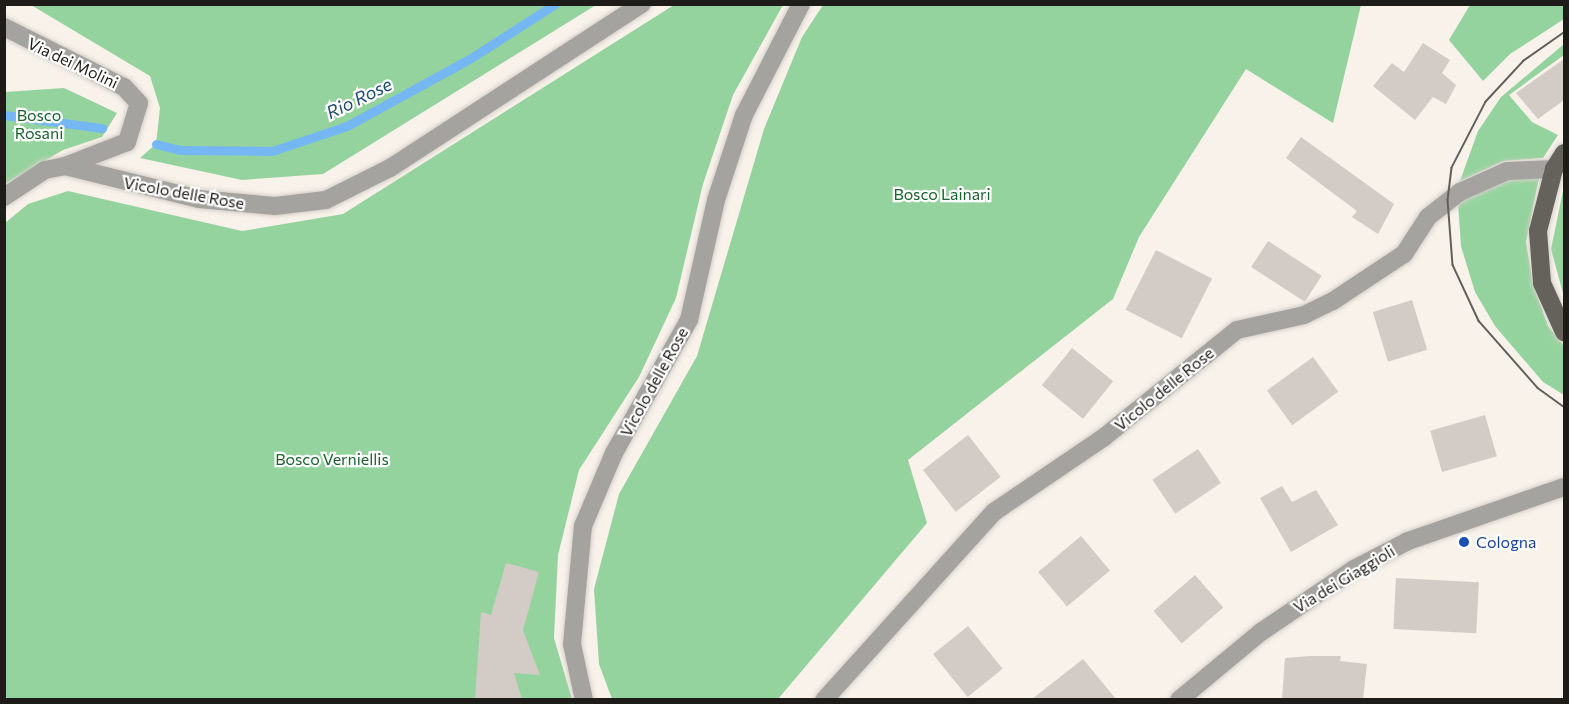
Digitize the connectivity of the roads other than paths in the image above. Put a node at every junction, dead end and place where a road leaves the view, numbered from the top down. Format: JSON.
{"nodes":[{"id":1,"x":642,"y":4,"type":"edge"},
{"id":2,"x":801,"y":4,"type":"edge"},
{"id":3,"x":4,"y":27,"type":"edge"},
{"id":4,"x":1564,"y":153,"type":"edge"},
{"id":5,"x":65,"y":166,"type":"junction"},
{"id":6,"x":1554,"y":170,"type":"junction"},
{"id":7,"x":4,"y":196,"type":"edge"},
{"id":8,"x":1564,"y":332,"type":"edge"},
{"id":9,"x":1564,"y":487,"type":"edge"},
{"id":10,"x":584,"y":699,"type":"edge"},
{"id":11,"x":824,"y":699,"type":"edge"},
{"id":12,"x":1179,"y":699,"type":"edge"}],
"edges":[{"from":1,"to":5,"type":"street","name":"Vicolo delle Rose"},
{"from":2,"to":10,"type":"street","name":"Vicolo delle Rose"},
{"from":3,"to":5,"type":"street","name":"Via dei Molini"},
{"from":4,"to":6,"type":"main road"},
{"from":5,"to":7,"type":"street"},
{"from":6,"to":8,"type":"main road"},
{"from":6,"to":11,"type":"street","name":"Vicolo delle Rose"},
{"from":9,"to":12,"type":"street","name":"Via dei Giaggioli"}]}
